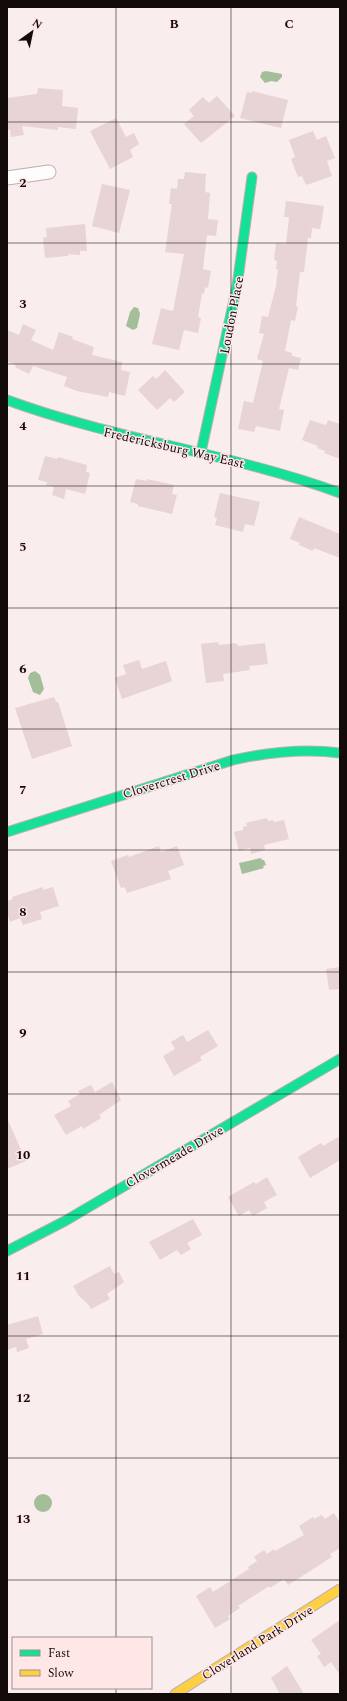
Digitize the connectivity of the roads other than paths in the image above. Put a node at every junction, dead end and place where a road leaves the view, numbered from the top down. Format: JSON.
{"nodes":[{"id":1,"x":49,"y":172,"type":"dead end"},
{"id":2,"x":252,"y":177,"type":"dead end"},
{"id":3,"x":7,"y":178,"type":"edge"},
{"id":4,"x":7,"y":400,"type":"edge"},
{"id":5,"x":202,"y":452,"type":"junction"},
{"id":6,"x":340,"y":493,"type":"edge"},
{"id":7,"x":340,"y":753,"type":"edge"},
{"id":8,"x":7,"y":832,"type":"edge"},
{"id":9,"x":340,"y":1059,"type":"edge"},
{"id":10,"x":7,"y":1251,"type":"edge"},
{"id":11,"x":340,"y":1589,"type":"edge"},
{"id":12,"x":174,"y":1694,"type":"edge"}],
"edges":[{"from":1,"to":3,"type":"street"},
{"from":2,"to":5,"type":"street","name":"Loudon Place"},
{"from":4,"to":5,"type":"street","name":"Fredericksburg Way East"},
{"from":5,"to":6,"type":"street","name":"Fredericksburg Way East"},
{"from":7,"to":8,"type":"street","name":"Clovercrest Drive"},
{"from":9,"to":10,"type":"street","name":"Clovermeade Drive"},
{"from":11,"to":12,"type":"street","name":"Cloverland Park Drive"}]}
